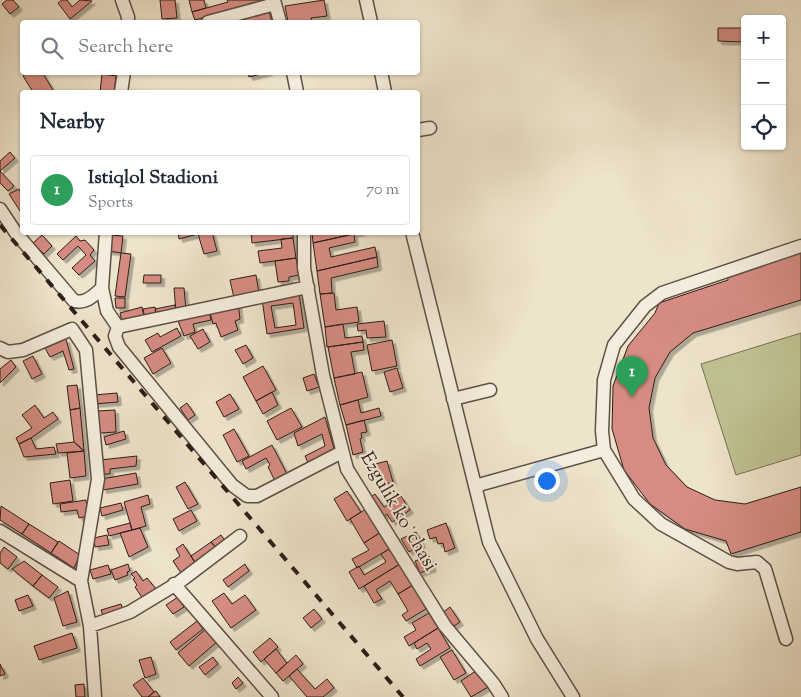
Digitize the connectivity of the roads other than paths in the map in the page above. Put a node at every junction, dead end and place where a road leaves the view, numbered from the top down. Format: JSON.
{"nodes":[{"id":1,"x":122,"y":0,"type":"edge"},
{"id":2,"x":366,"y":0,"type":"edge"},
{"id":3,"x":275,"y":2,"type":"edge"},
{"id":4,"x":128,"y":20,"type":"edge"},
{"id":5,"x":215,"y":20,"type":"edge"},
{"id":6,"x":280,"y":20,"type":"edge"},
{"id":7,"x":371,"y":20,"type":"edge"},
{"id":8,"x":124,"y":75,"type":"edge"},
{"id":9,"x":294,"y":75,"type":"edge"},
{"id":10,"x":382,"y":75,"type":"edge"},
{"id":11,"x":121,"y":90,"type":"edge"},
{"id":12,"x":297,"y":90,"type":"edge"},
{"id":13,"x":385,"y":90,"type":"edge"},
{"id":14,"x":430,"y":128,"type":"dead end"},
{"id":15,"x":420,"y":130,"type":"edge"},
{"id":16,"x":0,"y":209,"type":"edge"},
{"id":17,"x":106,"y":235,"type":"edge"},
{"id":18,"x":304,"y":235,"type":"edge"},
{"id":19,"x":413,"y":235,"type":"edge"},
{"id":20,"x":801,"y":246,"type":"edge"},
{"id":21,"x":308,"y":287,"type":"junction"},
{"id":22,"x":102,"y":288,"type":"junction"},
{"id":23,"x":118,"y":327,"type":"junction"},
{"id":24,"x":0,"y":348,"type":"edge"},
{"id":25,"x":490,"y":390,"type":"dead end"},
{"id":26,"x":453,"y":399,"type":"junction"},
{"id":27,"x":604,"y":450,"type":"junction"},
{"id":28,"x":342,"y":452,"type":"junction"},
{"id":29,"x":475,"y":486,"type":"junction"},
{"id":30,"x":0,"y":531,"type":"edge"},
{"id":31,"x":240,"y":536,"type":"dead end"},
{"id":32,"x":81,"y":581,"type":"junction"},
{"id":33,"x":174,"y":584,"type":"junction"},
{"id":34,"x":90,"y":626,"type":"junction"},
{"id":35,"x":786,"y":638,"type":"dead end"},
{"id":36,"x":95,"y":697,"type":"edge"},
{"id":37,"x":272,"y":697,"type":"edge"},
{"id":38,"x":502,"y":697,"type":"edge"},
{"id":39,"x":573,"y":697,"type":"edge"}],
"edges":[{"from":1,"to":4,"type":"street"},
{"from":2,"to":7,"type":"street"},
{"from":3,"to":5,"type":"street"},
{"from":3,"to":6,"type":"street"},
{"from":8,"to":11,"type":"street"},
{"from":9,"to":12,"type":"street"},
{"from":10,"to":13,"type":"street"},
{"from":14,"to":15,"type":"street"},
{"from":16,"to":22,"type":"street"},
{"from":17,"to":22,"type":"street"},
{"from":18,"to":21,"type":"street","name":"Ezgulik koʻchasi"},
{"from":19,"to":26,"type":"street"},
{"from":20,"to":27,"type":"street"},
{"from":21,"to":23,"type":"street"},
{"from":21,"to":28,"type":"street","name":"Ezgulik koʻchasi"},
{"from":22,"to":23,"type":"street"},
{"from":23,"to":28,"type":"street"},
{"from":24,"to":32,"type":"street"},
{"from":25,"to":26,"type":"street"},
{"from":26,"to":29,"type":"street"},
{"from":27,"to":29,"type":"street"},
{"from":27,"to":35,"type":"street"},
{"from":28,"to":38,"type":"street","name":"Ezgulik koʻchasi"},
{"from":29,"to":39,"type":"street"},
{"from":30,"to":32,"type":"street"},
{"from":31,"to":33,"type":"street"},
{"from":32,"to":34,"type":"street"},
{"from":33,"to":34,"type":"street"},
{"from":33,"to":37,"type":"street"},
{"from":34,"to":36,"type":"street"}]}
